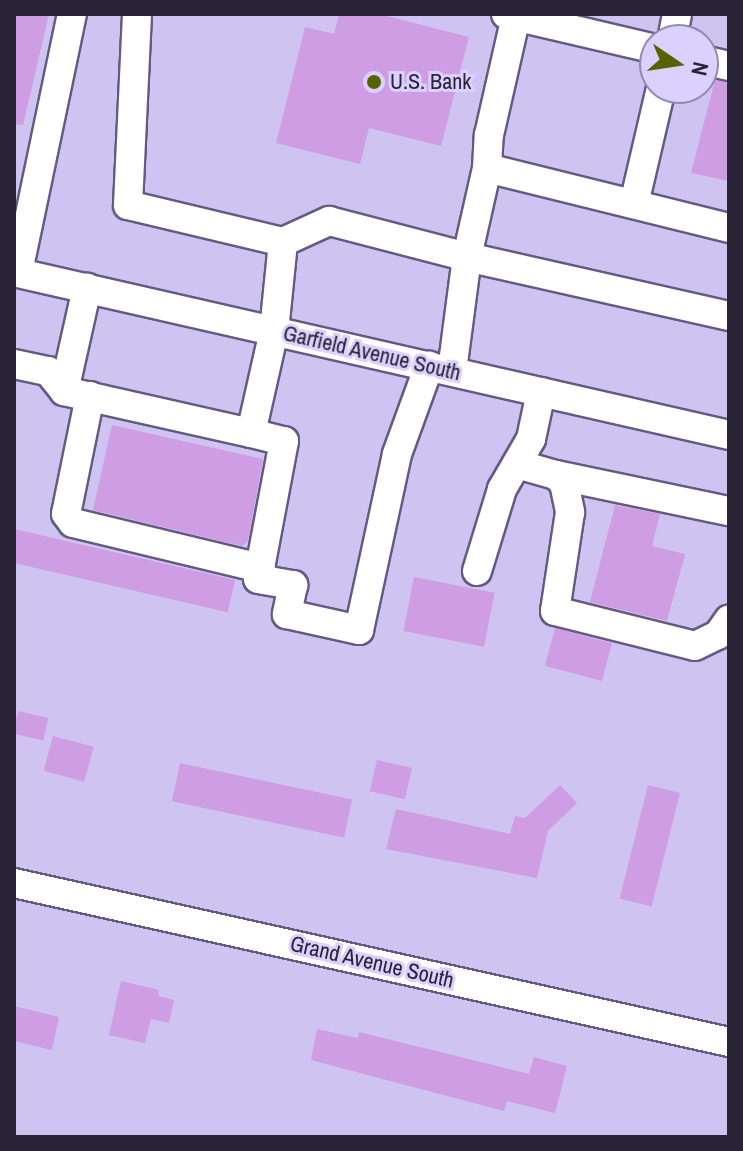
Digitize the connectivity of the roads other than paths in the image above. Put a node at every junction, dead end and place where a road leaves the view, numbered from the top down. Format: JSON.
{"nodes":[{"id":1,"x":72,"y":14,"type":"edge"},
{"id":2,"x":137,"y":14,"type":"edge"},
{"id":3,"x":511,"y":15,"type":"edge"},
{"id":4,"x":639,"y":45,"type":"edge"},
{"id":5,"x":657,"y":104,"type":"edge"},
{"id":6,"x":487,"y":168,"type":"junction"},
{"id":7,"x":24,"y":195,"type":"edge"},
{"id":8,"x":634,"y":204,"type":"junction"},
{"id":9,"x":729,"y":228,"type":"edge"},
{"id":10,"x":283,"y":242,"type":"junction"},
{"id":11,"x":467,"y":257,"type":"junction"},
{"id":12,"x":16,"y":272,"type":"edge"},
{"id":13,"x":87,"y":288,"type":"junction"},
{"id":14,"x":729,"y":316,"type":"edge"},
{"id":15,"x":274,"y":331,"type":"junction"},
{"id":16,"x":14,"y":364,"type":"edge"},
{"id":17,"x":441,"y":369,"type":"junction"},
{"id":18,"x":541,"y":392,"type":"junction"},
{"id":19,"x":77,"y":394,"type":"junction"},
{"id":20,"x":251,"y":433,"type":"junction"},
{"id":21,"x":729,"y":435,"type":"edge"},
{"id":22,"x":517,"y":464,"type":"junction"},
{"id":23,"x":556,"y":475,"type":"junction"},
{"id":24,"x":729,"y":511,"type":"edge"},
{"id":25,"x":261,"y":568,"type":"junction"},
{"id":26,"x":477,"y":571,"type":"dead end"},
{"id":27,"x":729,"y":619,"type":"edge"},
{"id":28,"x":14,"y":883,"type":"edge"},
{"id":29,"x":729,"y":1042,"type":"edge"}],
"edges":[{"from":1,"to":7,"type":"street"},
{"from":2,"to":10,"type":"street"},
{"from":3,"to":4,"type":"street"},
{"from":3,"to":6,"type":"street"},
{"from":5,"to":8,"type":"street"},
{"from":6,"to":8,"type":"street"},
{"from":6,"to":11,"type":"street"},
{"from":7,"to":12,"type":"street"},
{"from":8,"to":9,"type":"street"},
{"from":10,"to":11,"type":"street"},
{"from":10,"to":15,"type":"street"},
{"from":11,"to":14,"type":"street"},
{"from":11,"to":17,"type":"street"},
{"from":12,"to":13,"type":"street","name":"Garfield Avenue South"},
{"from":13,"to":15,"type":"street","name":"Garfield Avenue South"},
{"from":13,"to":19,"type":"street"},
{"from":15,"to":17,"type":"street","name":"Garfield Avenue South"},
{"from":15,"to":20,"type":"street"},
{"from":16,"to":19,"type":"street"},
{"from":17,"to":18,"type":"street","name":"Garfield Avenue South"},
{"from":17,"to":25,"type":"street"},
{"from":18,"to":21,"type":"street","name":"Garfield Avenue South"},
{"from":18,"to":22,"type":"street"},
{"from":19,"to":20,"type":"street"},
{"from":19,"to":25,"type":"street"},
{"from":20,"to":25,"type":"street"},
{"from":22,"to":23,"type":"street"},
{"from":22,"to":26,"type":"street"},
{"from":23,"to":24,"type":"street"},
{"from":23,"to":27,"type":"street"},
{"from":28,"to":29,"type":"street","name":"Grand Avenue South"}]}
